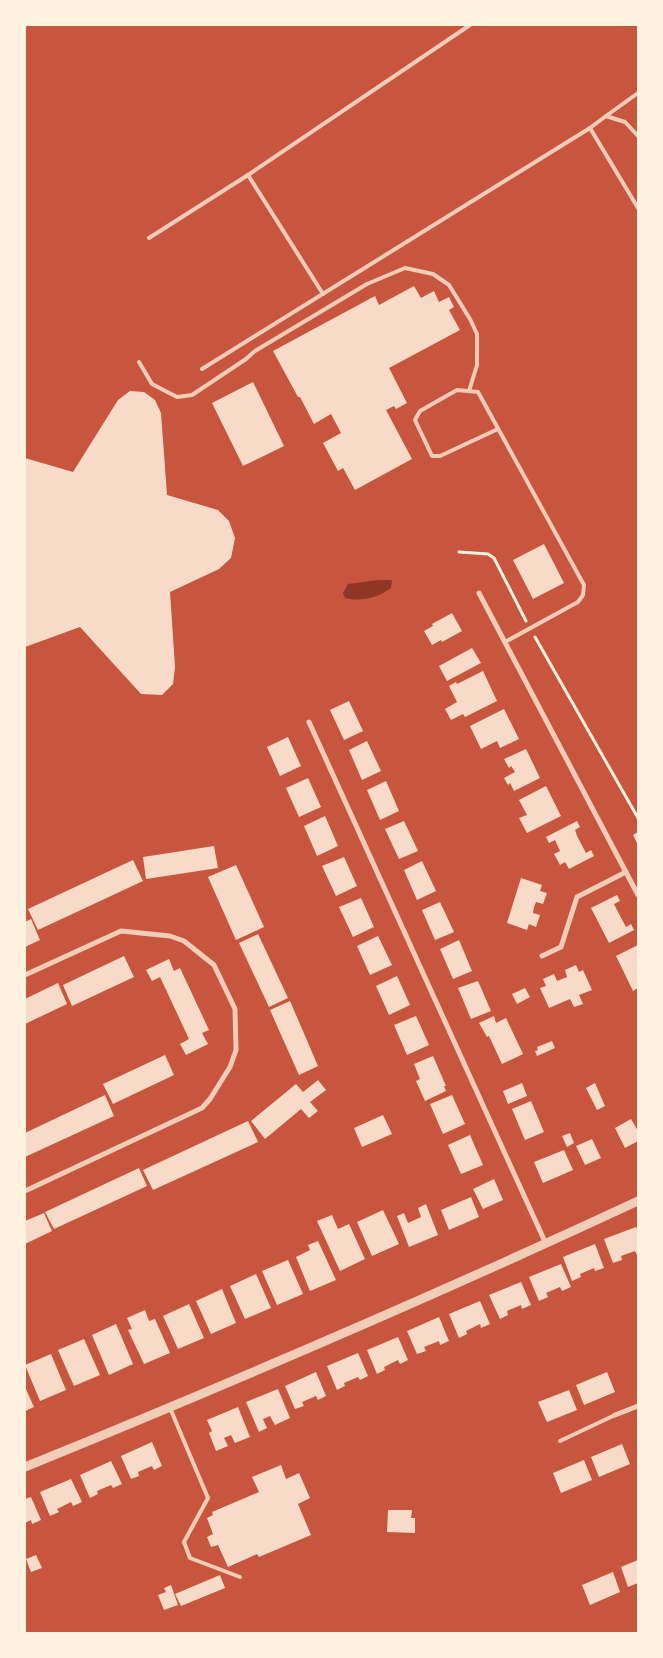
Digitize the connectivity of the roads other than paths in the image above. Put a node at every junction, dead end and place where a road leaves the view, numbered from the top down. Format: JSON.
{"nodes":[{"id":1,"x":470,"y":25,"type":"edge"},
{"id":2,"x":638,"y":93,"type":"edge"},
{"id":3,"x":606,"y":116,"type":"junction"},
{"id":4,"x":590,"y":128,"type":"junction"},
{"id":5,"x":638,"y":136,"type":"edge"},
{"id":6,"x":248,"y":175,"type":"junction"},
{"id":7,"x":638,"y":208,"type":"edge"},
{"id":8,"x":149,"y":238,"type":"dead end"},
{"id":9,"x":323,"y":294,"type":"junction"},
{"id":10,"x":139,"y":362,"type":"dead end"},
{"id":11,"x":202,"y":369,"type":"dead end"},
{"id":12,"x":469,"y":391,"type":"junction"},
{"id":13,"x":498,"y":429,"type":"junction"},
{"id":14,"x":479,"y":593,"type":"dead end"},
{"id":15,"x":505,"y":642,"type":"junction"},
{"id":16,"x":308,"y":722,"type":"dead end"},
{"id":17,"x":626,"y":872,"type":"junction"},
{"id":18,"x":638,"y":895,"type":"edge"},
{"id":19,"x":542,"y":956,"type":"dead end"},
{"id":20,"x":25,"y":975,"type":"edge"},
{"id":21,"x":25,"y":1191,"type":"edge"},
{"id":22,"x":638,"y":1201,"type":"edge"},
{"id":23,"x":546,"y":1244,"type":"junction"},
{"id":24,"x":638,"y":1406,"type":"edge"},
{"id":25,"x":170,"y":1408,"type":"junction"},
{"id":26,"x":615,"y":1415,"type":"joint"},
{"id":27,"x":560,"y":1441,"type":"dead end"},
{"id":28,"x":25,"y":1467,"type":"edge"},
{"id":29,"x":240,"y":1577,"type":"dead end"}],
"edges":[{"from":1,"to":6,"type":"lane"},
{"from":2,"to":3,"type":"lane"},
{"from":3,"to":4,"type":"lane"},
{"from":3,"to":5,"type":"lane"},
{"from":4,"to":7,"type":"lane"},
{"from":4,"to":9,"type":"lane"},
{"from":6,"to":8,"type":"lane"},
{"from":6,"to":9,"type":"lane"},
{"from":9,"to":11,"type":"lane"},
{"from":10,"to":12,"type":"lane"},
{"from":12,"to":13,"type":"lane"},
{"from":12,"to":13,"type":"lane"},
{"from":13,"to":15,"type":"lane"},
{"from":14,"to":15,"type":"street"},
{"from":15,"to":17,"type":"street"},
{"from":16,"to":23,"type":"street"},
{"from":17,"to":18,"type":"street"},
{"from":17,"to":19,"type":"street"},
{"from":20,"to":21,"type":"street"},
{"from":22,"to":23,"type":"street"},
{"from":23,"to":25,"type":"street"},
{"from":24,"to":26,"type":"street"},
{"from":25,"to":28,"type":"street"},
{"from":25,"to":29,"type":"lane"},
{"from":26,"to":27,"type":"lane"}]}
